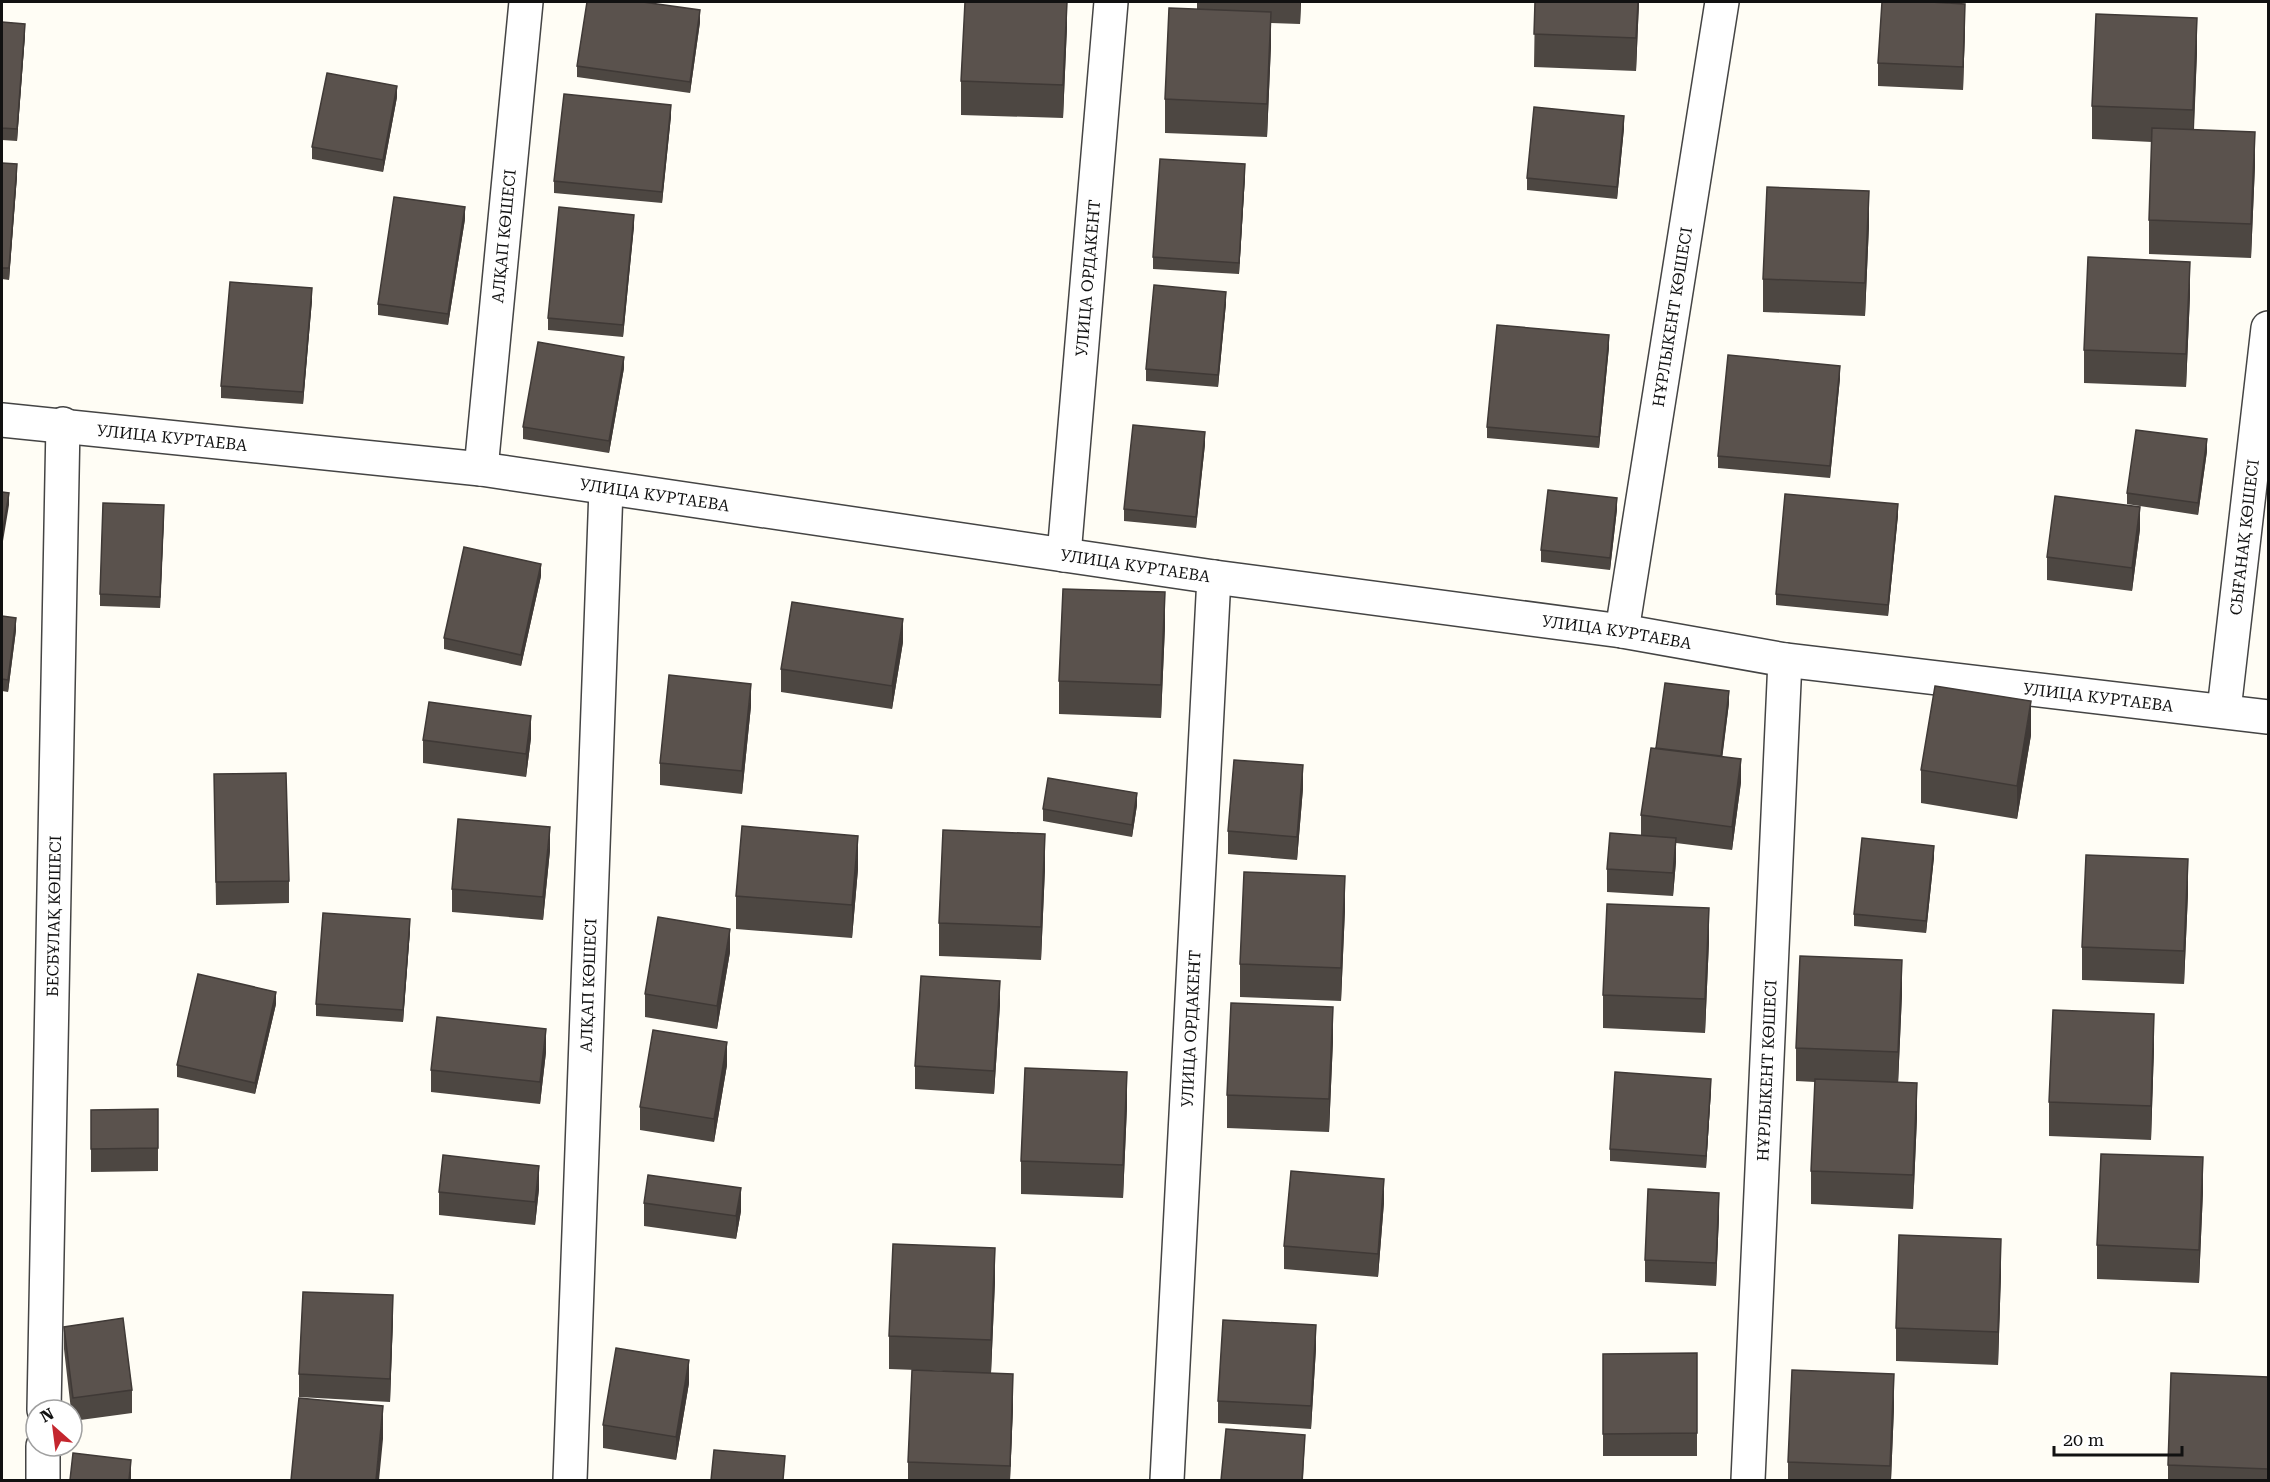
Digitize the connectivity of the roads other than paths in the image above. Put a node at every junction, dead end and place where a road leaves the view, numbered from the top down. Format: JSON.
{"nodes":[{"id":1,"x":526,"y":2,"type":"edge"},
{"id":2,"x":1111,"y":2,"type":"edge"},
{"id":3,"x":1722,"y":2,"type":"edge"},
{"id":4,"x":2268,"y":328,"type":"edge"},
{"id":5,"x":2,"y":420,"type":"edge"},
{"id":6,"x":63,"y":424,"type":"junction"},
{"id":7,"x":481,"y":469,"type":"junction"},
{"id":8,"x":606,"y":489,"type":"junction"},
{"id":9,"x":1064,"y":555,"type":"junction"},
{"id":10,"x":1214,"y":577,"type":"junction"},
{"id":11,"x":1622,"y":631,"type":"junction"},
{"id":12,"x":1785,"y":660,"type":"junction"},
{"id":13,"x":2223,"y":710,"type":"junction"},
{"id":14,"x":2268,"y":717,"type":"edge"},
{"id":15,"x":44,"y":1398,"type":"edge"},
{"id":16,"x":43,"y":1458,"type":"edge"},
{"id":17,"x":43,"y":1480,"type":"edge"},
{"id":18,"x":570,"y":1480,"type":"edge"},
{"id":19,"x":1167,"y":1480,"type":"edge"},
{"id":20,"x":1748,"y":1480,"type":"edge"}],
"edges":[{"from":1,"to":7,"type":"street","name":"АЛҚАП КӨШЕСІ"},
{"from":2,"to":9,"type":"street","name":"УЛИЦА ОРДАКЕНТ"},
{"from":3,"to":11,"type":"street","name":"НҰРЛЫКЕНТ КӨШЕСІ"},
{"from":4,"to":13,"type":"street","name":"СЫҒАНАҚ КӨШЕСІ"},
{"from":5,"to":6,"type":"street","name":"УЛИЦА КУРТАЕВА"},
{"from":6,"to":7,"type":"street","name":"УЛИЦА КУРТАЕВА"},
{"from":6,"to":15,"type":"street","name":"БЕСБҰЛАҚ КӨШЕСІ"},
{"from":7,"to":8,"type":"street","name":"УЛИЦА КУРТАЕВА"},
{"from":8,"to":9,"type":"street","name":"УЛИЦА КУРТАЕВА"},
{"from":8,"to":18,"type":"street","name":"АЛҚАП КӨШЕСІ"},
{"from":9,"to":10,"type":"street","name":"УЛИЦА КУРТАЕВА"},
{"from":10,"to":11,"type":"street","name":"УЛИЦА КУРТАЕВА"},
{"from":10,"to":19,"type":"street","name":"УЛИЦА ОРДАКЕНТ"},
{"from":11,"to":12,"type":"street","name":"УЛИЦА КУРТАЕВА"},
{"from":12,"to":13,"type":"street","name":"УЛИЦА КУРТАЕВА"},
{"from":12,"to":20,"type":"street","name":"НҰРЛЫКЕНТ КӨШЕСІ"},
{"from":13,"to":14,"type":"street","name":"УЛИЦА КУРТАЕВА"},
{"from":16,"to":17,"type":"street"}]}
